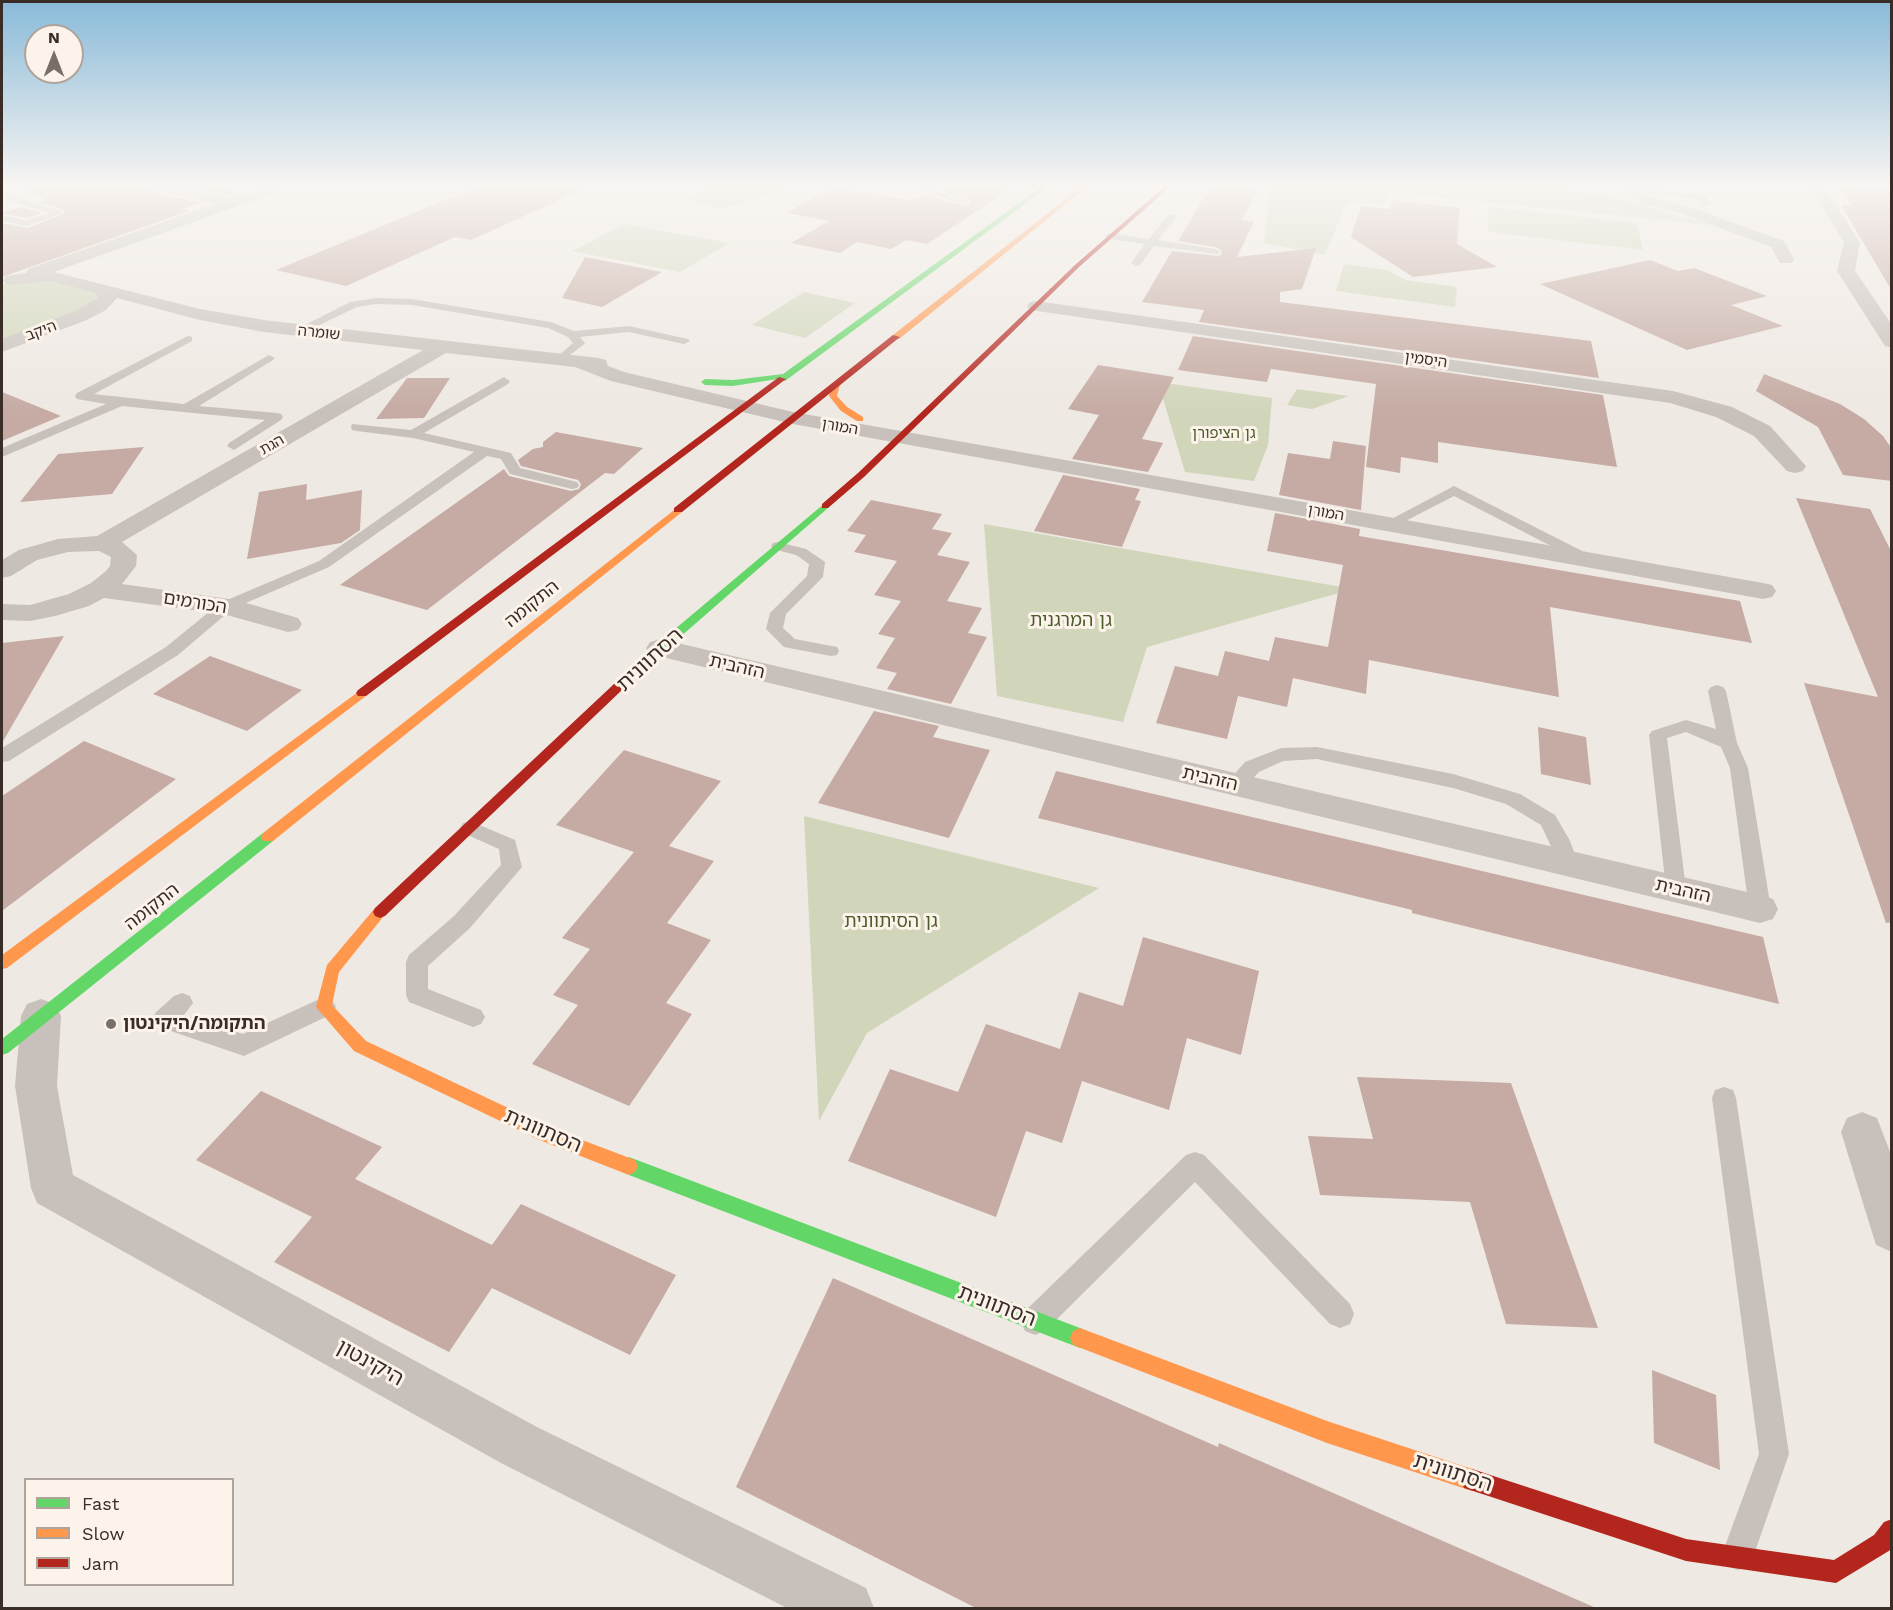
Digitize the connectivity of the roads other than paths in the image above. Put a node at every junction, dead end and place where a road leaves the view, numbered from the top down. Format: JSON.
{"nodes":[{"id":1,"x":66,"y":262,"type":"edge"},
{"id":2,"x":69,"y":262,"type":"edge"},
{"id":3,"x":942,"y":262,"type":"edge"},
{"id":4,"x":989,"y":262,"type":"edge"},
{"id":5,"x":1082,"y":262,"type":"edge"},
{"id":6,"x":1848,"y":262,"type":"edge"},
{"id":7,"x":66,"y":279,"type":"junction"},
{"id":8,"x":7,"y":282,"type":"edge"},
{"id":9,"x":103,"y":290,"type":"junction"},
{"id":10,"x":153,"y":302,"type":"junction"},
{"id":11,"x":1036,"y":306,"type":"junction"},
{"id":12,"x":80,"y":316,"type":"junction"},
{"id":13,"x":299,"y":331,"type":"junction"},
{"id":14,"x":572,"y":335,"type":"junction"},
{"id":15,"x":188,"y":339,"type":"dead end"},
{"id":16,"x":684,"y":341,"type":"dead end"},
{"id":17,"x":1892,"y":342,"type":"edge"},
{"id":18,"x":2,"y":346,"type":"edge"},
{"id":19,"x":442,"y":347,"type":"junction"},
{"id":20,"x":269,"y":358,"type":"dead end"},
{"id":21,"x":570,"y":360,"type":"junction"},
{"id":22,"x":789,"y":374,"type":"junction"},
{"id":23,"x":504,"y":381,"type":"dead end"},
{"id":24,"x":836,"y":384,"type":"junction"},
{"id":25,"x":698,"y":388,"type":"junction"},
{"id":26,"x":761,"y":394,"type":"junction"},
{"id":27,"x":120,"y":402,"type":"junction"},
{"id":28,"x":187,"y":408,"type":"junction"},
{"id":29,"x":742,"y":408,"type":"junction"},
{"id":30,"x":801,"y":411,"type":"junction"},
{"id":31,"x":860,"y":419,"type":"junction"},
{"id":32,"x":357,"y":427,"type":"dead end"},
{"id":33,"x":413,"y":434,"type":"junction"},
{"id":34,"x":894,"y":436,"type":"junction"},
{"id":35,"x":701,"y":438,"type":"junction"},
{"id":36,"x":234,"y":446,"type":"dead end"},
{"id":37,"x":485,"y":451,"type":"junction"},
{"id":38,"x":2,"y":453,"type":"edge"},
{"id":39,"x":1795,"y":466,"type":"dead end"},
{"id":40,"x":572,"y":485,"type":"dead end"},
{"id":41,"x":1387,"y":525,"type":"junction"},
{"id":42,"x":102,"y":543,"type":"junction"},
{"id":43,"x":778,"y":546,"type":"junction"},
{"id":44,"x":1590,"y":561,"type":"junction"},
{"id":45,"x":4,"y":564,"type":"edge"},
{"id":46,"x":100,"y":589,"type":"junction"},
{"id":47,"x":1763,"y":591,"type":"dead end"},
{"id":48,"x":226,"y":606,"type":"junction"},
{"id":49,"x":2,"y":612,"type":"edge"},
{"id":50,"x":288,"y":624,"type":"dead end"},
{"id":51,"x":660,"y":648,"type":"junction"},
{"id":52,"x":831,"y":651,"type":"dead end"},
{"id":53,"x":1717,"y":691,"type":"dead end"},
{"id":54,"x":1728,"y":743,"type":"junction"},
{"id":55,"x":2,"y":756,"type":"edge"},
{"id":56,"x":1235,"y":785,"type":"junction"},
{"id":57,"x":470,"y":828,"type":"junction"},
{"id":58,"x":1569,"y":864,"type":"junction"},
{"id":59,"x":1676,"y":890,"type":"junction"},
{"id":60,"x":1760,"y":909,"type":"joint"},
{"id":61,"x":2,"y":963,"type":"edge"},
{"id":62,"x":182,"y":1003,"type":"dead end"},
{"id":63,"x":324,"y":1007,"type":"junction"},
{"id":64,"x":41,"y":1016,"type":"junction"},
{"id":65,"x":473,"y":1017,"type":"dead end"},
{"id":66,"x":2,"y":1048,"type":"edge"},
{"id":67,"x":1724,"y":1098,"type":"dead end"},
{"id":68,"x":1862,"y":1132,"type":"dead end"},
{"id":69,"x":1892,"y":1230,"type":"edge"},
{"id":70,"x":1340,"y":1314,"type":"dead end"},
{"id":71,"x":1035,"y":1320,"type":"junction"},
{"id":72,"x":1892,"y":1530,"type":"edge"},
{"id":73,"x":1736,"y":1557,"type":"junction"},
{"id":74,"x":846,"y":1608,"type":"edge"}],
"edges":[{"from":1,"to":8,"type":"street"},
{"from":2,"to":7,"type":"street"},
{"from":3,"to":22,"type":"street","name":"התקומה"},
{"from":4,"to":24,"type":"street","name":"התקומה"},
{"from":5,"to":11,"type":"street","name":"הסתוונית"},
{"from":6,"to":17,"type":"street"},
{"from":7,"to":8,"type":"street","name":"שומרה"},
{"from":7,"to":9,"type":"street","name":"שומרה"},
{"from":9,"to":10,"type":"street","name":"שומרה"},
{"from":9,"to":12,"type":"street","name":"היקב"},
{"from":10,"to":12,"type":"street","name":"היקב"},
{"from":10,"to":13,"type":"street","name":"שומרה"},
{"from":11,"to":34,"type":"street","name":"הסתוונית"},
{"from":11,"to":39,"type":"street","name":"היסמין"},
{"from":12,"to":18,"type":"street","name":"היקב"},
{"from":13,"to":14,"type":"lane"},
{"from":13,"to":19,"type":"street","name":"שומרה"},
{"from":14,"to":16,"type":"lane"},
{"from":14,"to":21,"type":"lane"},
{"from":15,"to":27,"type":"lane"},
{"from":19,"to":21,"type":"street","name":"שומרה"},
{"from":19,"to":42,"type":"street","name":"הגת"},
{"from":20,"to":28,"type":"lane"},
{"from":21,"to":25,"type":"street","name":"שומרה"},
{"from":22,"to":25,"type":"street"},
{"from":22,"to":26,"type":"street","name":"התקומה"},
{"from":23,"to":33,"type":"lane"},
{"from":24,"to":30,"type":"street","name":"התקומה"},
{"from":24,"to":31,"type":"street"},
{"from":25,"to":26,"type":"street","name":"שומרה"},
{"from":25,"to":29,"type":"street","name":"שומרה"},
{"from":25,"to":35,"type":"street"},
{"from":26,"to":29,"type":"street","name":"התקומה"},
{"from":26,"to":30,"type":"street","name":"שומרה"},
{"from":27,"to":28,"type":"lane"},
{"from":27,"to":38,"type":"lane"},
{"from":28,"to":36,"type":"lane"},
{"from":29,"to":30,"type":"street","name":"שומרה"},
{"from":29,"to":35,"type":"street","name":"התקומה"},
{"from":30,"to":31,"type":"street","name":"המורן"},
{"from":30,"to":34,"type":"street","name":"המורן"},
{"from":30,"to":64,"type":"street","name":"התקומה"},
{"from":31,"to":34,"type":"street","name":"המורן"},
{"from":32,"to":33,"type":"lane"},
{"from":33,"to":37,"type":"lane"},
{"from":34,"to":41,"type":"street","name":"המורן"},
{"from":34,"to":43,"type":"street","name":"הסתוונית"},
{"from":35,"to":61,"type":"street","name":"התקומה"},
{"from":37,"to":40,"type":"lane"},
{"from":37,"to":48,"type":"lane"},
{"from":41,"to":44,"type":"street","name":"המורן"},
{"from":41,"to":44,"type":"lane"},
{"from":42,"to":45,"type":"street"},
{"from":42,"to":46,"type":"street"},
{"from":43,"to":51,"type":"street","name":"הסתוונית"},
{"from":43,"to":52,"type":"lane"},
{"from":44,"to":47,"type":"street","name":"המורן"},
{"from":46,"to":48,"type":"street","name":"הכורמים"},
{"from":46,"to":49,"type":"street"},
{"from":48,"to":50,"type":"street","name":"הכורמים"},
{"from":48,"to":55,"type":"lane"},
{"from":51,"to":56,"type":"street","name":"הזהבית"},
{"from":51,"to":57,"type":"street","name":"הסתוונית"},
{"from":53,"to":54,"type":"lane"},
{"from":54,"to":59,"type":"lane"},
{"from":54,"to":60,"type":"lane"},
{"from":56,"to":58,"type":"street","name":"הזהבית"},
{"from":56,"to":58,"type":"lane"},
{"from":57,"to":63,"type":"street","name":"הסתוונית"},
{"from":57,"to":65,"type":"lane"},
{"from":58,"to":59,"type":"street","name":"הזהבית"},
{"from":59,"to":60,"type":"street","name":"הזהבית"},
{"from":62,"to":63,"type":"lane"},
{"from":63,"to":71,"type":"street","name":"הסתוונית"},
{"from":64,"to":66,"type":"street","name":"התקומה"},
{"from":64,"to":74,"type":"street","name":"היקינטון"},
{"from":67,"to":73,"type":"lane"},
{"from":68,"to":69,"type":"street"},
{"from":70,"to":71,"type":"lane"},
{"from":71,"to":73,"type":"street","name":"הסתוונית"},
{"from":72,"to":73,"type":"street","name":"הסתוונית"}]}
